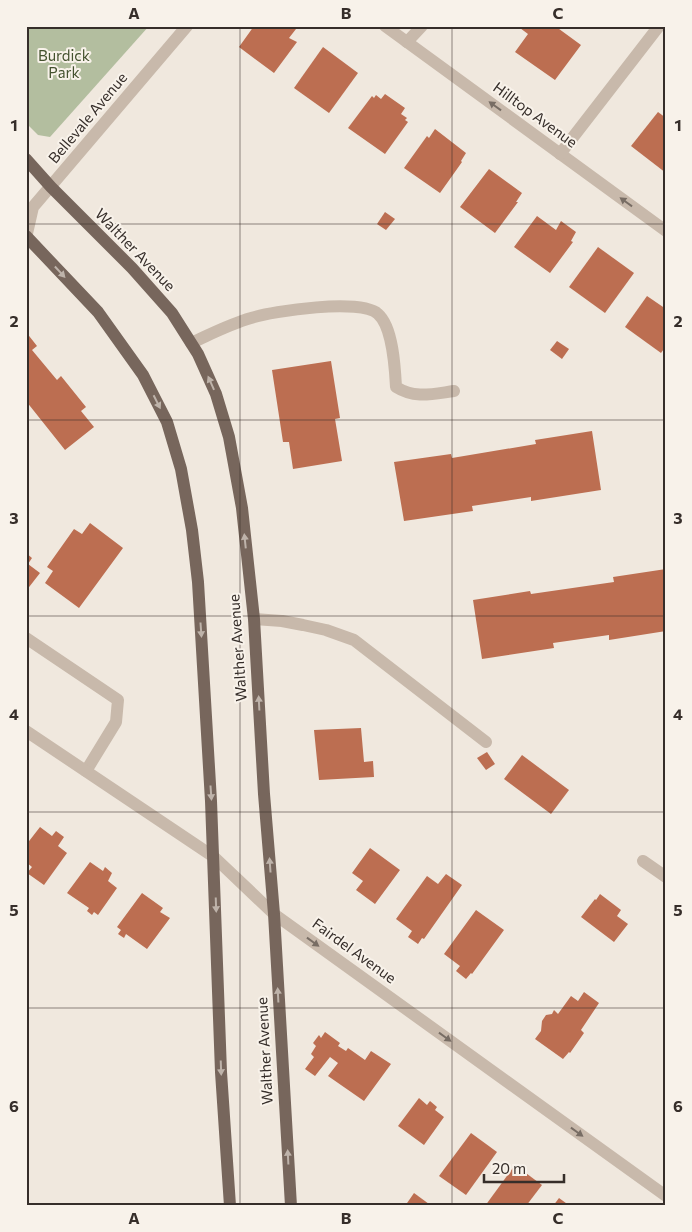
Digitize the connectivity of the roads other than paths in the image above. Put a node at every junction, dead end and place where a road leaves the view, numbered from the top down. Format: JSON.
{"nodes":[{"id":1,"x":188,"y":26,"type":"edge"},
{"id":2,"x":385,"y":26,"type":"edge"},
{"id":3,"x":422,"y":26,"type":"edge"},
{"id":4,"x":659,"y":26,"type":"edge"},
{"id":5,"x":407,"y":42,"type":"junction"},
{"id":6,"x":560,"y":154,"type":"junction"},
{"id":7,"x":26,"y":159,"type":"edge"},
{"id":8,"x":51,"y":187,"type":"junction"},
{"id":9,"x":666,"y":230,"type":"edge"},
{"id":10,"x":26,"y":237,"type":"edge"},
{"id":11,"x":191,"y":343,"type":"junction"},
{"id":12,"x":454,"y":391,"type":"dead end"},
{"id":13,"x":254,"y":619,"type":"junction"},
{"id":14,"x":26,"y":638,"type":"edge"},
{"id":15,"x":26,"y":731,"type":"edge"},
{"id":16,"x":486,"y":742,"type":"dead end"},
{"id":17,"x":86,"y":771,"type":"junction"},
{"id":18,"x":214,"y":857,"type":"junction"},
{"id":19,"x":643,"y":862,"type":"dead end"},
{"id":20,"x":666,"y":876,"type":"edge"},
{"id":21,"x":274,"y":914,"type":"junction"},
{"id":22,"x":666,"y":1196,"type":"edge"},
{"id":23,"x":230,"y":1206,"type":"edge"},
{"id":24,"x":291,"y":1206,"type":"edge"}],
"edges":[{"from":1,"to":8,"type":"street","name":"Bellevale Avenue"},
{"from":2,"to":5,"type":"street","name":"Hilltop Avenue"},
{"from":3,"to":5,"type":"street"},
{"from":4,"to":6,"type":"street"},
{"from":6,"to":5,"type":"street","name":"Hilltop Avenue","one_way":true},
{"from":9,"to":6,"type":"street","name":"Hilltop Avenue","one_way":true},
{"from":7,"to":8,"type":"main road","name":"Walther Avenue"},
{"from":8,"to":10,"type":"street","name":"Bellevale Avenue"},
{"from":8,"to":11,"type":"main road","name":"Walther Avenue"},
{"from":10,"to":18,"type":"main road","one_way":true},
{"from":11,"to":12,"type":"street"},
{"from":13,"to":11,"type":"main road","name":"Walther Avenue","one_way":true},
{"from":13,"to":16,"type":"street"},
{"from":21,"to":13,"type":"main road","name":"Walther Avenue","one_way":true},
{"from":14,"to":17,"type":"street"},
{"from":15,"to":17,"type":"street","name":"Fairdel Avenue"},
{"from":17,"to":18,"type":"street","name":"Fairdel Avenue"},
{"from":18,"to":21,"type":"street","name":"Fairdel Avenue"},
{"from":18,"to":23,"type":"main road","one_way":true},
{"from":19,"to":20,"type":"street"},
{"from":21,"to":22,"type":"street","name":"Fairdel Avenue","one_way":true},
{"from":24,"to":21,"type":"main road","name":"Walther Avenue","one_way":true}]}
